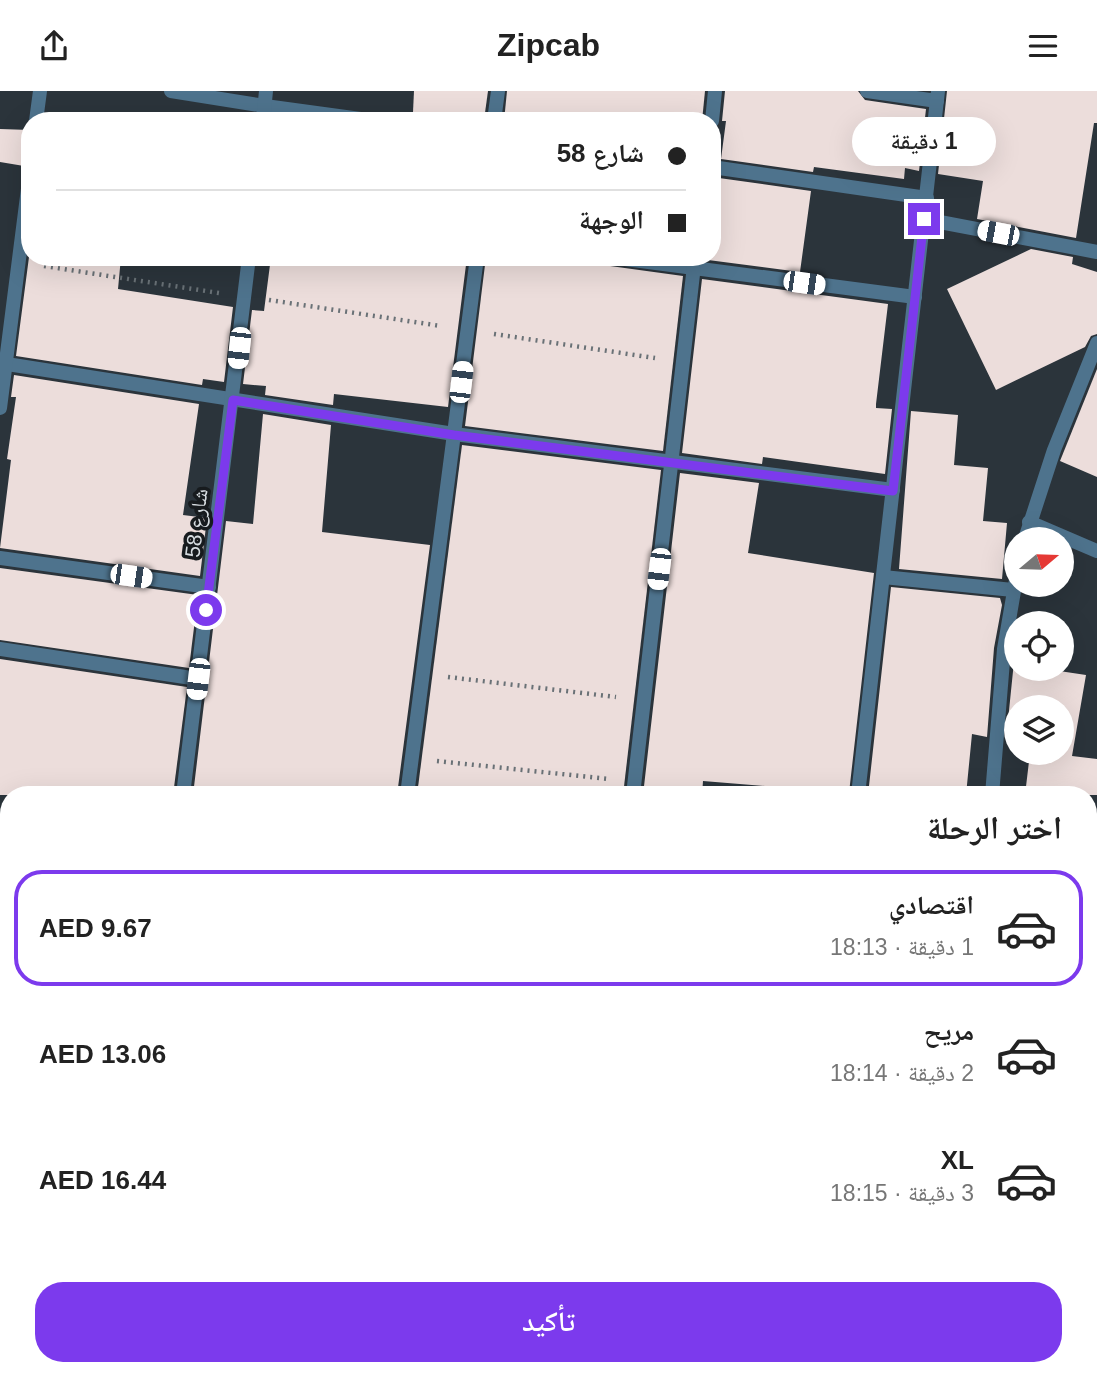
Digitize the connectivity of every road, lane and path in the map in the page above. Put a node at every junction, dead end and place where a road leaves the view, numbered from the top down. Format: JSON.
{"nodes":[{"id":1,"x":40,"y":91,"type":"edge"},
{"id":2,"x":171,"y":91,"type":"edge"},
{"id":3,"x":498,"y":91,"type":"edge"},
{"id":4,"x":715,"y":91,"type":"edge"},
{"id":5,"x":867,"y":91,"type":"edge"},
{"id":6,"x":938,"y":96,"type":"edge"},
{"id":7,"x":265,"y":98,"type":"edge"},
{"id":8,"x":37,"y":112,"type":"edge"},
{"id":9,"x":332,"y":112,"type":"edge"},
{"id":10,"x":495,"y":112,"type":"edge"},
{"id":11,"x":713,"y":112,"type":"edge"},
{"id":12,"x":721,"y":168,"type":"edge"},
{"id":13,"x":927,"y":198,"type":"junction"},
{"id":14,"x":924,"y":219,"type":"junction"},
{"id":15,"x":21,"y":247,"type":"edge"},
{"id":16,"x":1097,"y":252,"type":"edge"},
{"id":17,"x":19,"y":263,"type":"joint"},
{"id":18,"x":39,"y":266,"type":"edge"},
{"id":19,"x":248,"y":266,"type":"edge"},
{"id":20,"x":476,"y":266,"type":"edge"},
{"id":21,"x":695,"y":266,"type":"edge"},
{"id":22,"x":714,"y":266,"type":"edge"},
{"id":23,"x":244,"y":296,"type":"junction"},
{"id":24,"x":915,"y":297,"type":"junction"},
{"id":25,"x":468,"y":330,"type":"junction"},
{"id":26,"x":1097,"y":343,"type":"edge"},
{"id":27,"x":684,"y":362,"type":"junction"},
{"id":28,"x":3,"y":364,"type":"edge"},
{"id":29,"x":233,"y":400,"type":"junction"},
{"id":30,"x":0,"y":408,"type":"edge"},
{"id":31,"x":454,"y":435,"type":"junction"},
{"id":32,"x":672,"y":464,"type":"junction"},
{"id":33,"x":893,"y":491,"type":"junction"},
{"id":34,"x":1029,"y":522,"type":"junction"},
{"id":35,"x":1028,"y":527,"type":"edge"},
{"id":36,"x":1097,"y":551,"type":"edge"},
{"id":37,"x":0,"y":558,"type":"edge"},
{"id":38,"x":883,"y":577,"type":"junction"},
{"id":39,"x":209,"y":587,"type":"junction"},
{"id":40,"x":1004,"y":589,"type":"edge"},
{"id":41,"x":1012,"y":597,"type":"edge"},
{"id":42,"x":0,"y":649,"type":"edge"},
{"id":43,"x":423,"y":674,"type":"junction"},
{"id":44,"x":198,"y":679,"type":"junction"},
{"id":45,"x":644,"y":700,"type":"junction"},
{"id":46,"x":412,"y":758,"type":"junction"},
{"id":47,"x":184,"y":786,"type":"edge"},
{"id":48,"x":408,"y":786,"type":"edge"},
{"id":49,"x":619,"y":786,"type":"edge"},
{"id":50,"x":634,"y":786,"type":"edge"},
{"id":51,"x":859,"y":786,"type":"edge"},
{"id":52,"x":993,"y":786,"type":"edge"},
{"id":53,"x":1097,"y":1219,"type":"edge"},
{"id":54,"x":1097,"y":1296,"type":"edge"}],
"edges":[{"from":1,"to":8,"type":"street"},
{"from":2,"to":7,"type":"street"},
{"from":3,"to":10,"type":"street"},
{"from":4,"to":11,"type":"street"},
{"from":5,"to":6,"type":"street"},
{"from":6,"to":13,"type":"street"},
{"from":7,"to":9,"type":"street"},
{"from":12,"to":13,"type":"street"},
{"from":13,"to":14,"type":"street"},
{"from":14,"to":16,"type":"street"},
{"from":14,"to":24,"type":"street"},
{"from":15,"to":17,"type":"street"},
{"from":17,"to":28,"type":"street"},
{"from":18,"to":23,"type":"path"},
{"from":19,"to":23,"type":"street","name":"شارع 58"},
{"from":20,"to":25,"type":"street"},
{"from":21,"to":27,"type":"street"},
{"from":22,"to":24,"type":"street"},
{"from":23,"to":25,"type":"path"},
{"from":23,"to":29,"type":"street","name":"شارع 58"},
{"from":24,"to":33,"type":"street"},
{"from":25,"to":27,"type":"path"},
{"from":25,"to":31,"type":"street"},
{"from":26,"to":34,"type":"street"},
{"from":27,"to":32,"type":"street"},
{"from":28,"to":29,"type":"street"},
{"from":28,"to":30,"type":"street"},
{"from":29,"to":31,"type":"street"},
{"from":29,"to":39,"type":"street","name":"شارع 58"},
{"from":31,"to":32,"type":"street"},
{"from":31,"to":43,"type":"street"},
{"from":32,"to":33,"type":"street"},
{"from":32,"to":45,"type":"street"},
{"from":33,"to":38,"type":"street"},
{"from":34,"to":35,"type":"street"},
{"from":34,"to":36,"type":"street"},
{"from":37,"to":39,"type":"street"},
{"from":38,"to":40,"type":"street"},
{"from":38,"to":51,"type":"street"},
{"from":39,"to":44,"type":"street","name":"شارع 58"},
{"from":41,"to":52,"type":"street"},
{"from":42,"to":44,"type":"street"},
{"from":43,"to":45,"type":"path"},
{"from":43,"to":46,"type":"street"},
{"from":44,"to":47,"type":"street","name":"شارع 58"},
{"from":45,"to":50,"type":"street"},
{"from":46,"to":48,"type":"street"},
{"from":46,"to":49,"type":"path"},
{"from":53,"to":54,"type":"street"}]}
